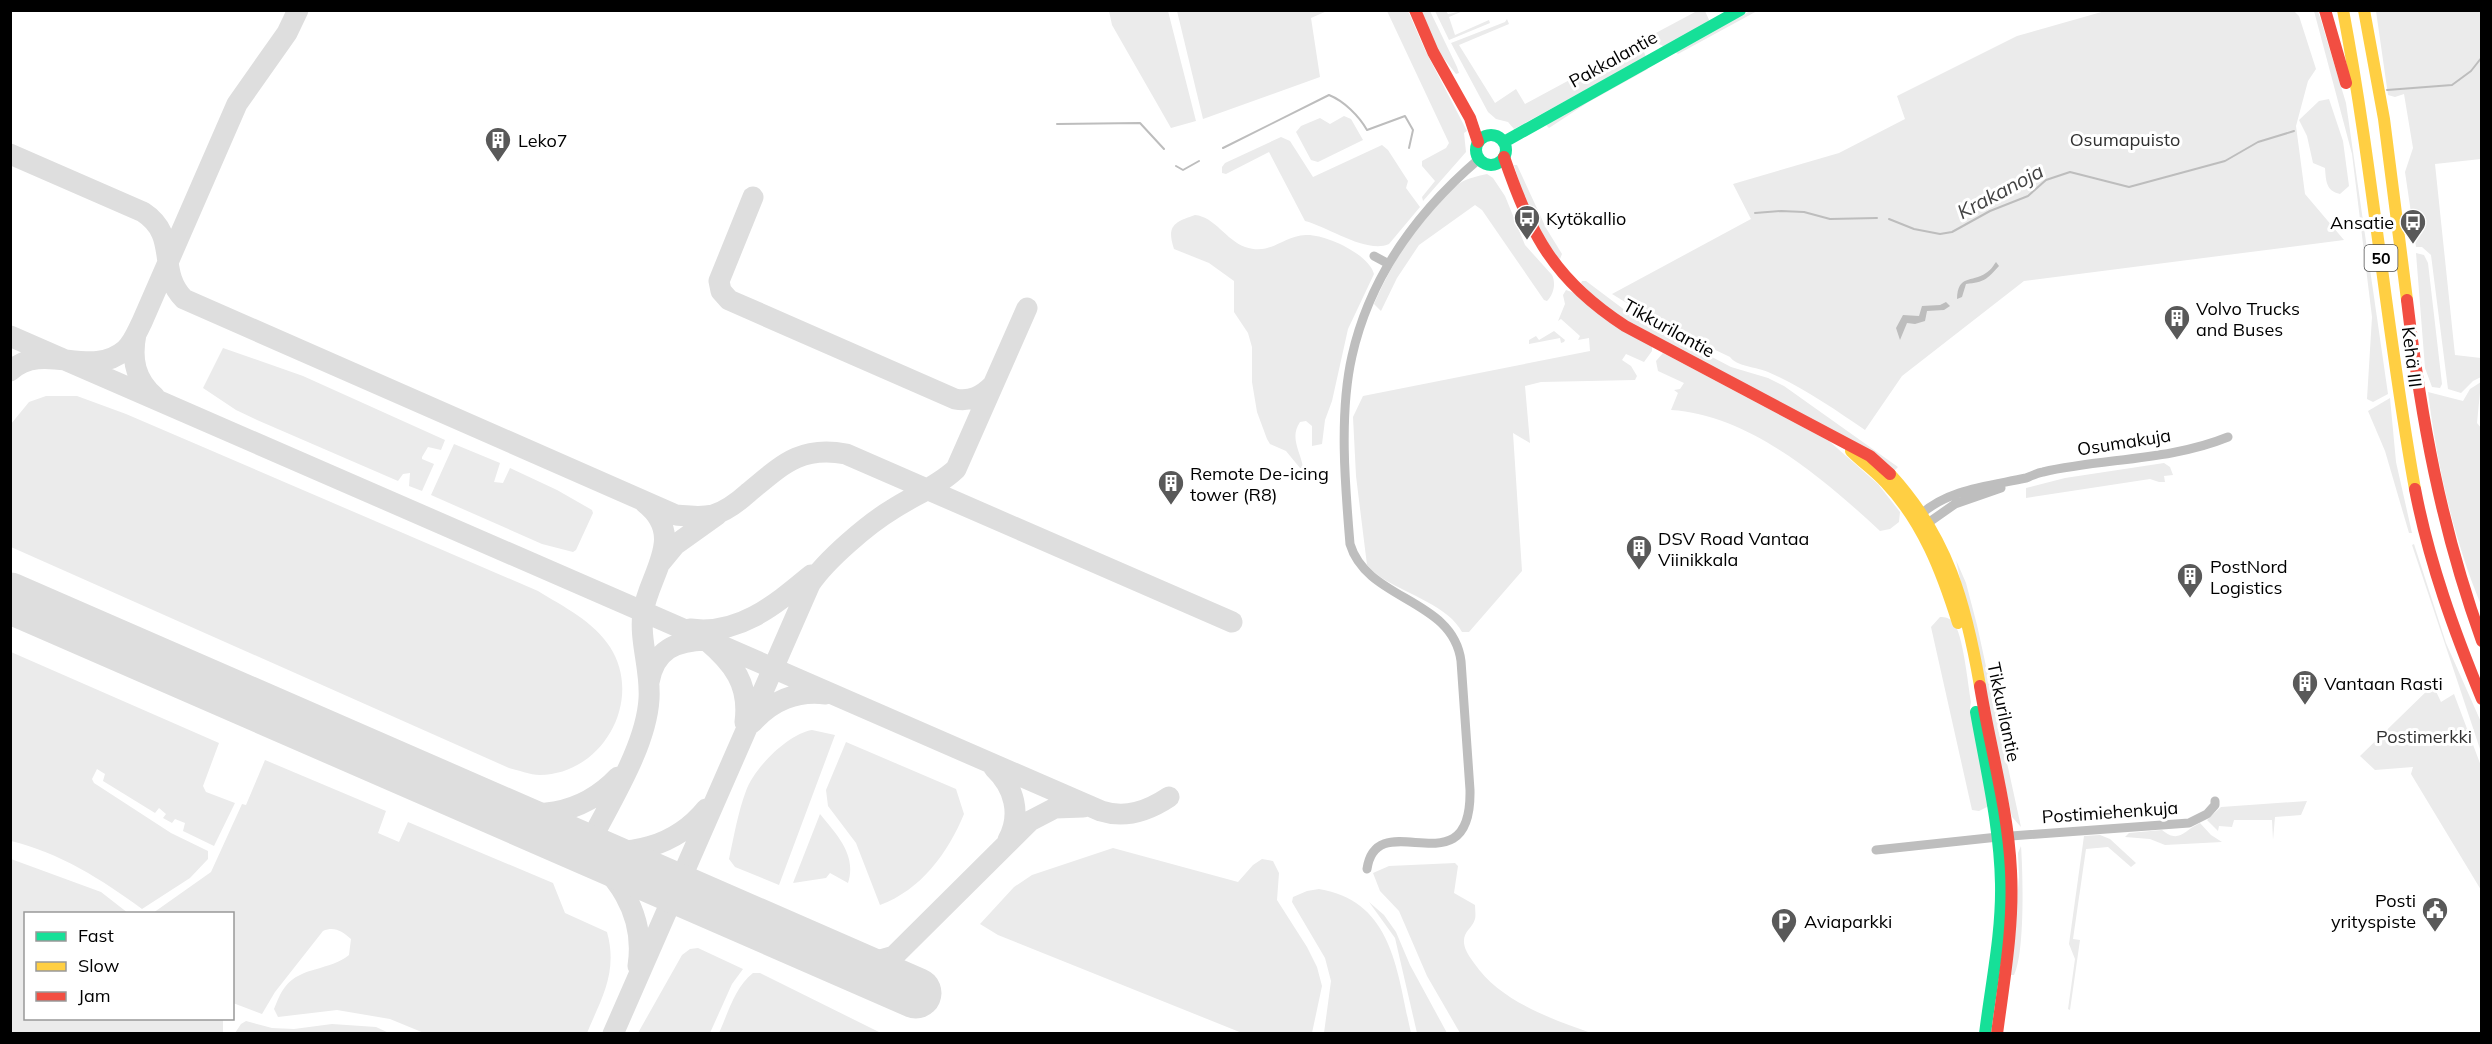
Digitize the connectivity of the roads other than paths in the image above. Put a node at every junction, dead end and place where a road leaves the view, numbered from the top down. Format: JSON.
{"nodes":[{"id":1,"x":1415,"y":10,"type":"edge"},
{"id":2,"x":1740,"y":10,"type":"edge"},
{"id":3,"x":2325,"y":10,"type":"edge"},
{"id":4,"x":2343,"y":10,"type":"edge"},
{"id":5,"x":2364,"y":10,"type":"edge"},
{"id":6,"x":1470,"y":118,"type":"junction"},
{"id":7,"x":1491,"y":135,"type":"junction"},
{"id":8,"x":1504,"y":141,"type":"junction"},
{"id":9,"x":1478,"y":142,"type":"junction"},
{"id":10,"x":2364,"y":144,"type":"junction"},
{"id":11,"x":1504,"y":157,"type":"junction"},
{"id":12,"x":1479,"y":159,"type":"junction"},
{"id":13,"x":1493,"y":165,"type":"junction"},
{"id":14,"x":1518,"y":198,"type":"junction"},
{"id":15,"x":1374,"y":256,"type":"dead end"},
{"id":16,"x":1388,"y":263,"type":"junction"},
{"id":17,"x":2228,"y":437,"type":"dead end"},
{"id":18,"x":1922,"y":521,"type":"junction"},
{"id":19,"x":2481,"y":641,"type":"edge"},
{"id":20,"x":2481,"y":699,"type":"edge"},
{"id":21,"x":2215,"y":801,"type":"dead end"},
{"id":22,"x":2004,"y":836,"type":"junction"},
{"id":23,"x":1876,"y":850,"type":"dead end"},
{"id":24,"x":1368,"y":868,"type":"dead end"},
{"id":25,"x":1985,"y":1034,"type":"edge"},
{"id":26,"x":1997,"y":1034,"type":"edge"}],
"edges":[{"from":1,"to":6,"type":"main road"},
{"from":2,"to":8,"type":"main road","name":"Pakkalantie"},
{"from":3,"to":10,"type":"main road"},
{"from":4,"to":10,"type":"main road","name":"Kehä III","number":"50"},
{"from":5,"to":19,"type":"main road","name":"Kehä III","number":"50"},
{"from":6,"to":7,"type":"main road"},
{"from":6,"to":9,"type":"main road"},
{"from":7,"to":8,"type":"main road"},
{"from":7,"to":9,"type":"main road"},
{"from":8,"to":11,"type":"main road"},
{"from":9,"to":12,"type":"main road"},
{"from":10,"to":20,"type":"main road","name":"Kehä III","number":"50"},
{"from":11,"to":13,"type":"main road"},
{"from":11,"to":14,"type":"main road","name":"Tikkurilantie"},
{"from":12,"to":13,"type":"main road"},
{"from":12,"to":16,"type":"street"},
{"from":13,"to":14,"type":"main road","name":"Tikkurilantie"},
{"from":14,"to":18,"type":"main road","name":"Tikkurilantie"},
{"from":15,"to":16,"type":"street"},
{"from":16,"to":24,"type":"street"},
{"from":17,"to":18,"type":"street","name":"Osumakuja"},
{"from":18,"to":22,"type":"main road","name":"Tikkurilantie"},
{"from":21,"to":22,"type":"street","name":"Postimiehenkuja"},
{"from":22,"to":23,"type":"street","name":"Postimiehenkuja"},
{"from":22,"to":25,"type":"main road","name":"Tikkurilantie"},
{"from":22,"to":26,"type":"main road","name":"Tikkurilantie"}]}
